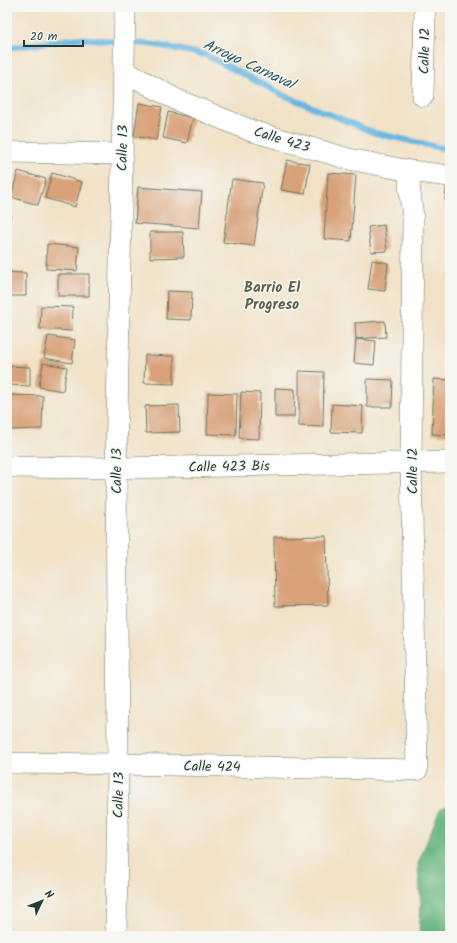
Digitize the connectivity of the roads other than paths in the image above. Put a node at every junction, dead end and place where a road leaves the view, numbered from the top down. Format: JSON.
{"nodes":[{"id":1,"x":425,"y":7,"type":"edge"},
{"id":2,"x":125,"y":14,"type":"edge"},
{"id":3,"x":124,"y":68,"type":"junction"},
{"id":4,"x":423,"y":96,"type":"dead end"},
{"id":5,"x":7,"y":152,"type":"edge"},
{"id":6,"x":122,"y":154,"type":"junction"},
{"id":7,"x":410,"y":171,"type":"junction"},
{"id":8,"x":450,"y":176,"type":"edge"},
{"id":9,"x":450,"y":462,"type":"edge"},
{"id":10,"x":411,"y":463,"type":"junction"},
{"id":11,"x":7,"y":467,"type":"edge"},
{"id":12,"x":116,"y":468,"type":"junction"},
{"id":13,"x":7,"y":763,"type":"edge"},
{"id":14,"x":118,"y":764,"type":"junction"},
{"id":15,"x":417,"y":770,"type":"joint"},
{"id":16,"x":116,"y":936,"type":"edge"}],
"edges":[{"from":1,"to":4,"type":"street","name":"Calle 12"},
{"from":2,"to":3,"type":"street","name":"Calle 13"},
{"from":3,"to":6,"type":"street","name":"Calle 13"},
{"from":3,"to":7,"type":"street","name":"Calle 423"},
{"from":5,"to":6,"type":"street"},
{"from":6,"to":12,"type":"street","name":"Calle 13"},
{"from":7,"to":8,"type":"street","name":"Calle 423"},
{"from":7,"to":10,"type":"street","name":"Calle 12"},
{"from":9,"to":10,"type":"street","name":"Calle 423 Bis"},
{"from":10,"to":12,"type":"street","name":"Calle 423 Bis"},
{"from":10,"to":15,"type":"street","name":"Calle 12"},
{"from":11,"to":12,"type":"street","name":"Calle 423 Bis"},
{"from":12,"to":14,"type":"street","name":"Calle 13"},
{"from":13,"to":14,"type":"street","name":"Calle 424"},
{"from":14,"to":15,"type":"street","name":"Calle 424"},
{"from":14,"to":16,"type":"street","name":"Calle 13"}]}
